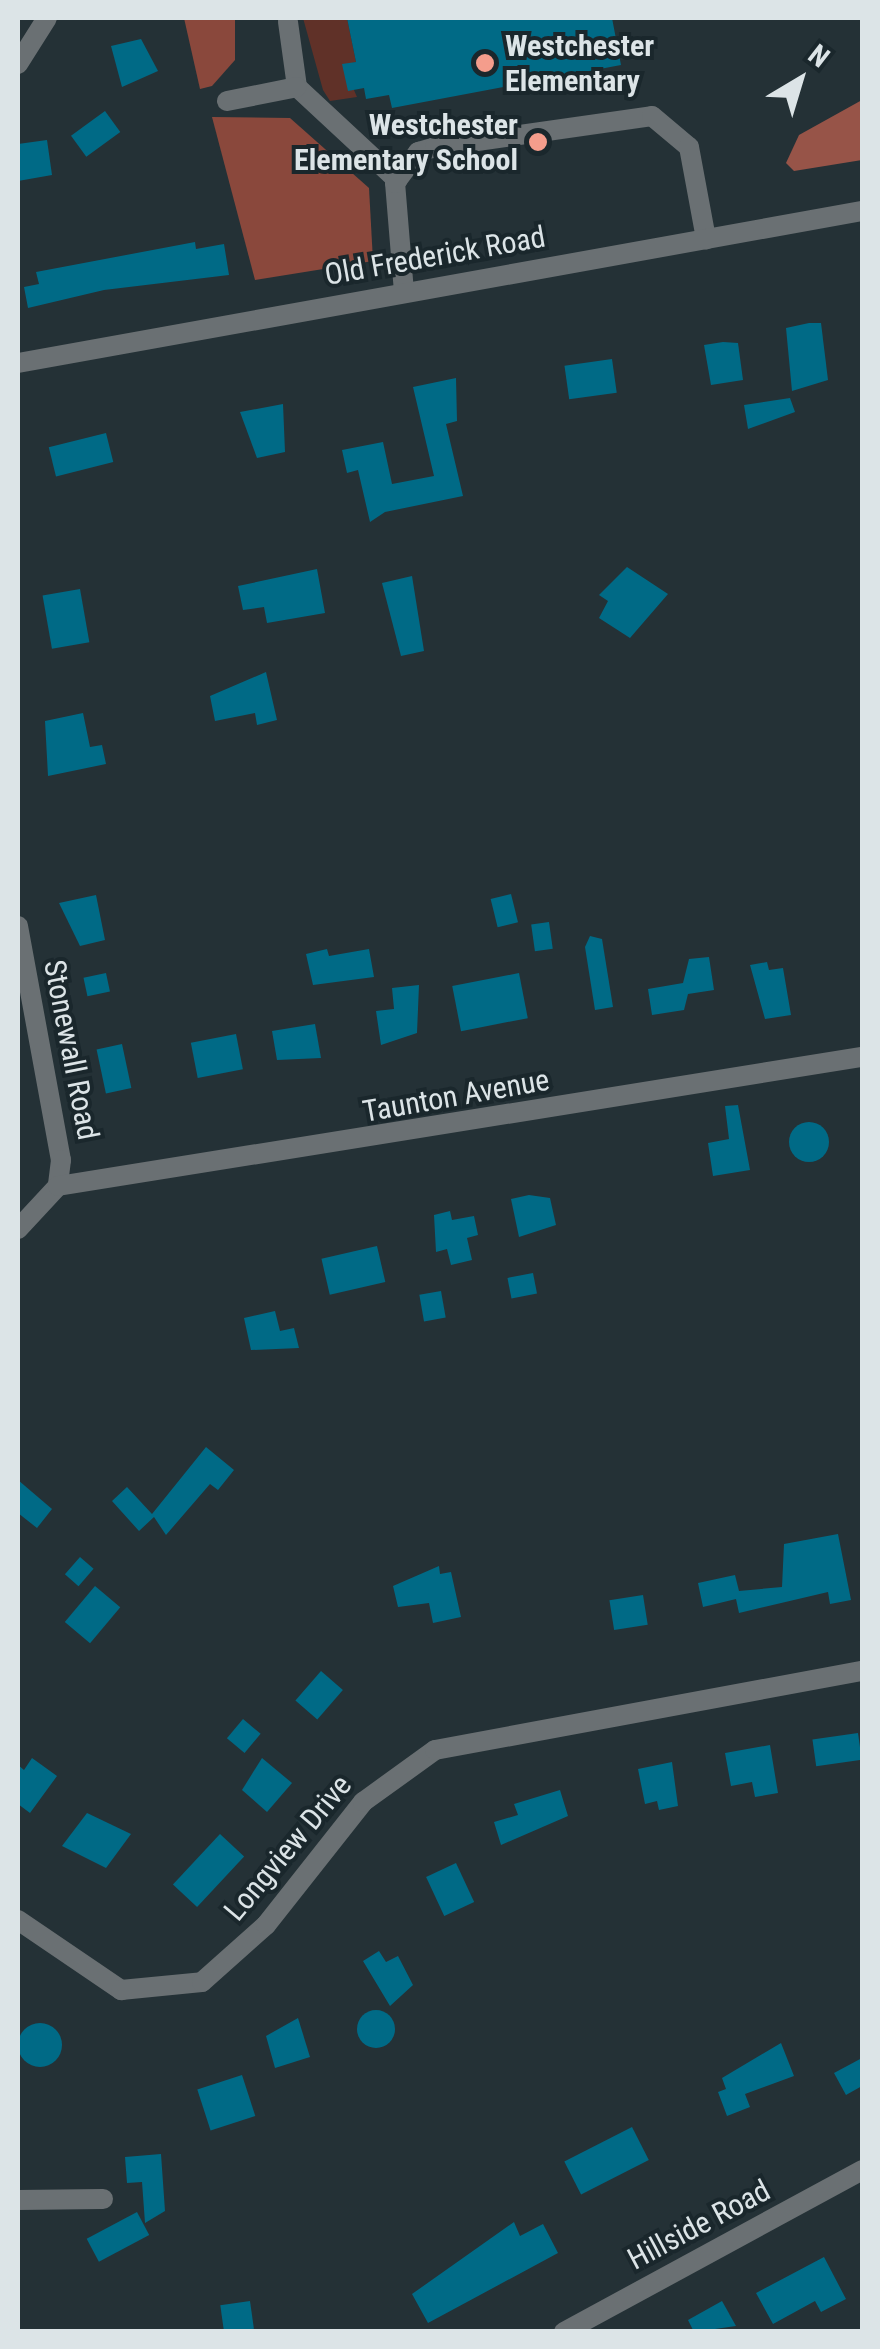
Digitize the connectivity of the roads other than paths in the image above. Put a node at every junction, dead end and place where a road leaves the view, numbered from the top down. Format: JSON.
{"nodes":[{"id":1,"x":47,"y":18,"type":"edge"},
{"id":2,"x":288,"y":22,"type":"dead end"},
{"id":3,"x":18,"y":64,"type":"edge"},
{"id":4,"x":297,"y":86,"type":"junction"},
{"id":5,"x":228,"y":101,"type":"dead end"},
{"id":6,"x":397,"y":180,"type":"junction"},
{"id":7,"x":862,"y":211,"type":"edge"},
{"id":8,"x":706,"y":240,"type":"junction"},
{"id":9,"x":404,"y":292,"type":"junction"},
{"id":10,"x":18,"y":363,"type":"edge"},
{"id":11,"x":18,"y":926,"type":"edge"},
{"id":12,"x":862,"y":1057,"type":"edge"},
{"id":13,"x":58,"y":1186,"type":"junction"},
{"id":14,"x":18,"y":1229,"type":"edge"},
{"id":15,"x":862,"y":1671,"type":"edge"},
{"id":16,"x":18,"y":1920,"type":"edge"},
{"id":17,"x":862,"y":2170,"type":"edge"},
{"id":18,"x":102,"y":2199,"type":"dead end"},
{"id":19,"x":18,"y":2200,"type":"edge"},
{"id":20,"x":564,"y":2332,"type":"edge"}],
"edges":[{"from":1,"to":3,"type":"street"},
{"from":2,"to":4,"type":"street"},
{"from":4,"to":5,"type":"street"},
{"from":4,"to":6,"type":"street"},
{"from":6,"to":8,"type":"street"},
{"from":6,"to":9,"type":"street"},
{"from":7,"to":8,"type":"street","name":"Old Frederick Road"},
{"from":8,"to":9,"type":"street","name":"Old Frederick Road"},
{"from":9,"to":10,"type":"street","name":"Old Frederick Road"},
{"from":11,"to":13,"type":"street","name":"Stonewall Road"},
{"from":12,"to":13,"type":"street","name":"Taunton Avenue"},
{"from":13,"to":14,"type":"street","name":"Stonewall Road"},
{"from":15,"to":16,"type":"street","name":"Longview Drive"},
{"from":17,"to":20,"type":"street","name":"Hillside Road"},
{"from":18,"to":19,"type":"street"}]}
